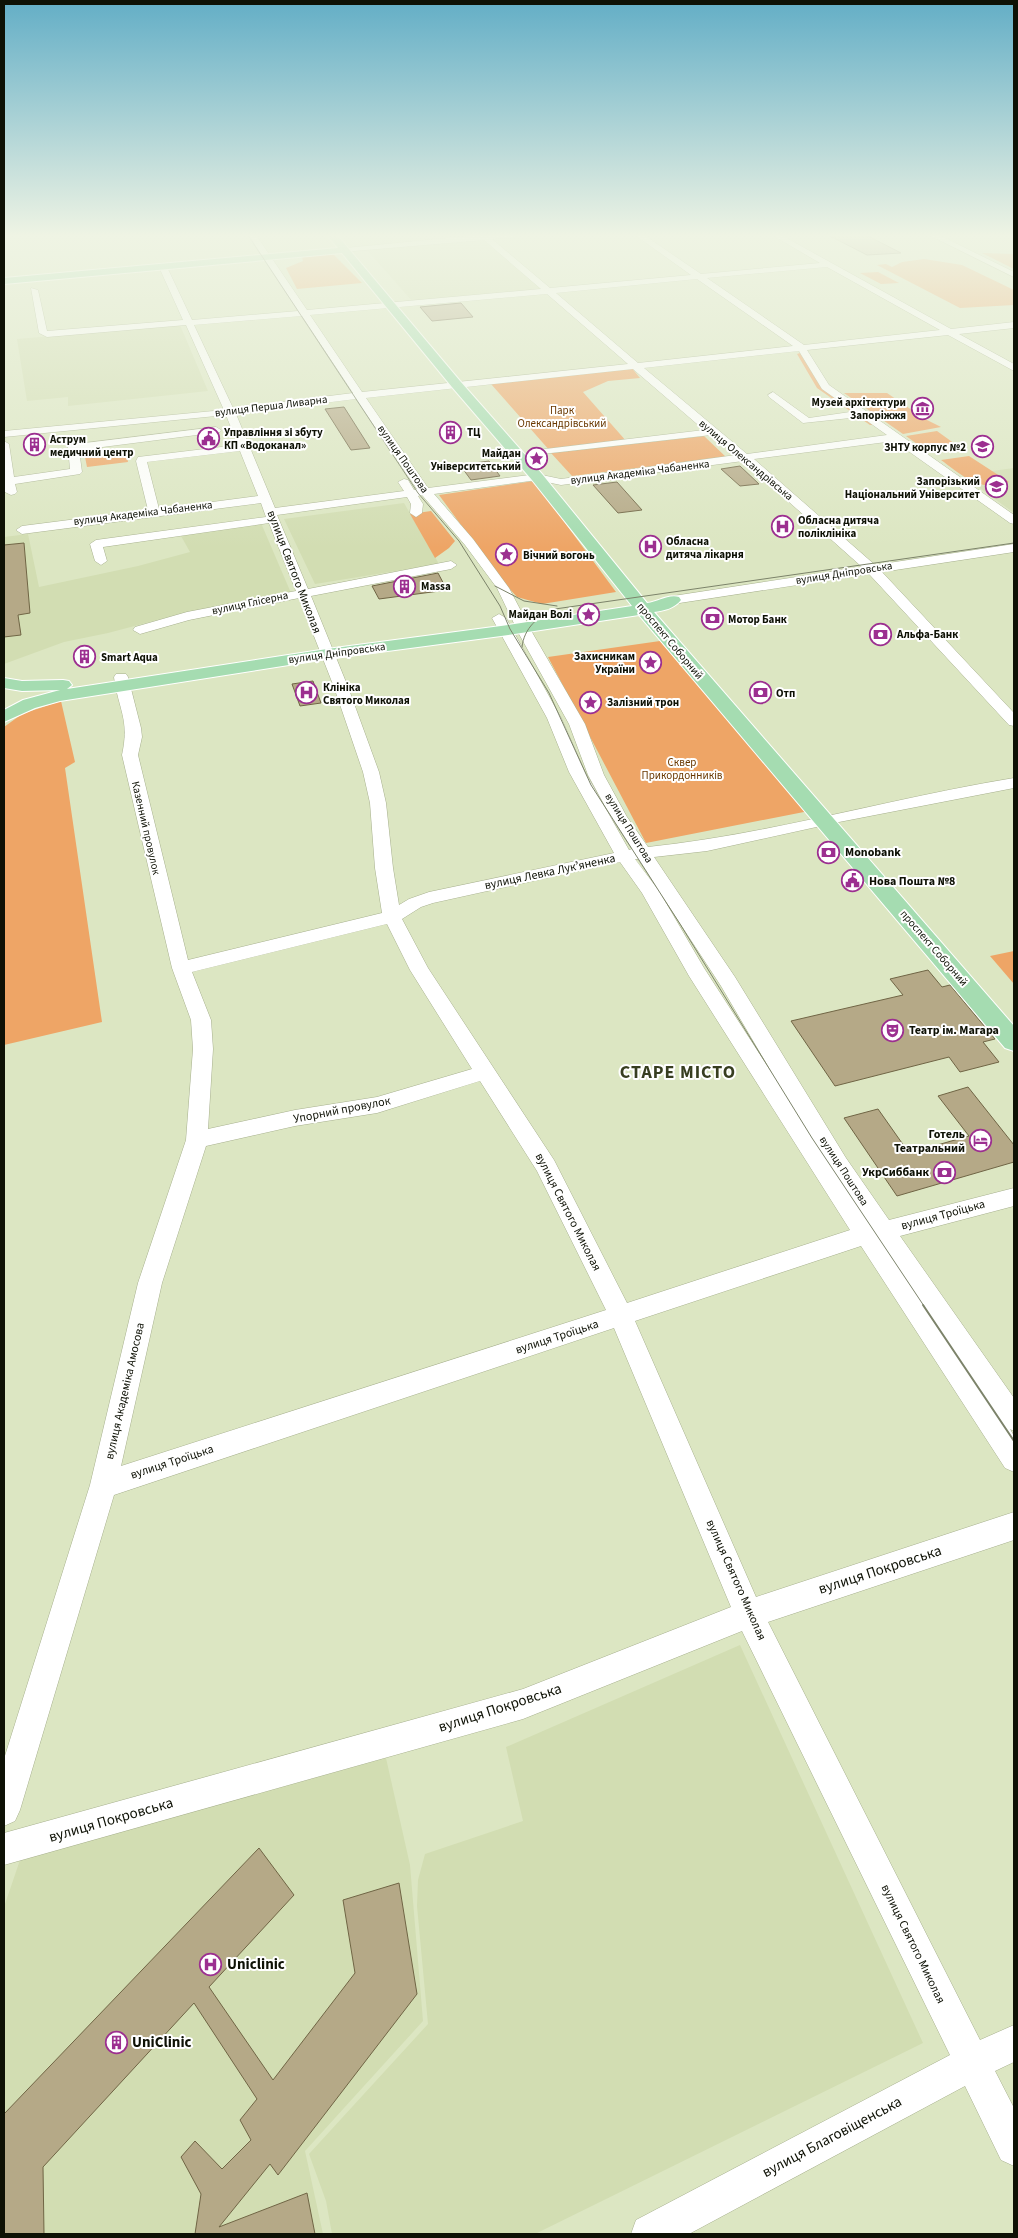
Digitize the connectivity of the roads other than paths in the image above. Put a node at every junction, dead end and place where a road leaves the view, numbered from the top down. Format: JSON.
{"nodes":[{"id":1,"x":197,"y":339,"type":"edge"},
{"id":2,"x":310,"y":339,"type":"edge"},
{"id":3,"x":322,"y":339,"type":"edge"},
{"id":4,"x":423,"y":339,"type":"edge"},
{"id":5,"x":430,"y":339,"type":"edge"},
{"id":6,"x":607,"y":339,"type":"edge"},
{"id":7,"x":786,"y":339,"type":"edge"},
{"id":8,"x":868,"y":339,"type":"edge"},
{"id":9,"x":963,"y":339,"type":"edge"},
{"id":10,"x":795,"y":346,"type":"junction"},
{"id":11,"x":636,"y":365,"type":"junction"},
{"id":12,"x":800,"y":366,"type":"dead end"},
{"id":13,"x":1014,"y":368,"type":"edge"},
{"id":14,"x":472,"y":383,"type":"junction"},
{"id":15,"x":456,"y":384,"type":"junction"},
{"id":16,"x":813,"y":389,"type":"dead end"},
{"id":17,"x":360,"y":395,"type":"junction"},
{"id":18,"x":773,"y":395,"type":"dead end"},
{"id":19,"x":348,"y":396,"type":"junction"},
{"id":20,"x":485,"y":397,"type":"dead end"},
{"id":21,"x":230,"y":412,"type":"junction"},
{"id":22,"x":850,"y":415,"type":"junction"},
{"id":23,"x":216,"y":430,"type":"dead end"},
{"id":24,"x":873,"y":430,"type":"junction"},
{"id":25,"x":713,"y":432,"type":"junction"},
{"id":26,"x":4,"y":434,"type":"edge"},
{"id":27,"x":170,"y":436,"type":"junction"},
{"id":28,"x":896,"y":437,"type":"junction"},
{"id":29,"x":885,"y":439,"type":"junction"},
{"id":30,"x":4,"y":444,"type":"edge"},
{"id":31,"x":244,"y":447,"type":"junction"},
{"id":32,"x":734,"y":448,"type":"junction"},
{"id":33,"x":175,"y":454,"type":"junction"},
{"id":34,"x":541,"y":457,"type":"joint"},
{"id":35,"x":746,"y":458,"type":"junction"},
{"id":36,"x":537,"y":477,"type":"junction"},
{"id":37,"x":561,"y":482,"type":"junction"},
{"id":38,"x":426,"y":492,"type":"junction"},
{"id":39,"x":412,"y":494,"type":"junction"},
{"id":40,"x":574,"y":497,"type":"dead end"},
{"id":41,"x":265,"y":498,"type":"junction"},
{"id":42,"x":154,"y":512,"type":"junction"},
{"id":43,"x":416,"y":513,"type":"dead end"},
{"id":44,"x":272,"y":516,"type":"junction"},
{"id":45,"x":46,"y":517,"type":"dead end"},
{"id":46,"x":1014,"y":520,"type":"edge"},
{"id":47,"x":79,"y":521,"type":"junction"},
{"id":48,"x":22,"y":530,"type":"dead end"},
{"id":49,"x":1014,"y":532,"type":"edge"},
{"id":50,"x":1014,"y":548,"type":"edge"},
{"id":51,"x":101,"y":562,"type":"dead end"},
{"id":52,"x":450,"y":565,"type":"dead end"},
{"id":53,"x":871,"y":569,"type":"junction"},
{"id":54,"x":303,"y":592,"type":"junction"},
{"id":55,"x":654,"y":601,"type":"junction"},
{"id":56,"x":572,"y":620,"type":"junction"},
{"id":57,"x":511,"y":623,"type":"junction"},
{"id":58,"x":140,"y":630,"type":"dead end"},
{"id":59,"x":665,"y":636,"type":"junction"},
{"id":60,"x":325,"y":650,"type":"junction"},
{"id":61,"x":122,"y":682,"type":"junction"},
{"id":62,"x":4,"y":683,"type":"edge"},
{"id":63,"x":4,"y":698,"type":"edge"},
{"id":64,"x":4,"y":706,"type":"edge"},
{"id":65,"x":4,"y":717,"type":"edge"},
{"id":66,"x":1014,"y":722,"type":"edge"},
{"id":67,"x":1014,"y":783,"type":"edge"},
{"id":68,"x":832,"y":819,"type":"junction"},
{"id":69,"x":634,"y":855,"type":"junction"},
{"id":70,"x":392,"y":917,"type":"junction"},
{"id":71,"x":181,"y":968,"type":"junction"},
{"id":72,"x":1014,"y":1033,"type":"edge"},
{"id":73,"x":1014,"y":1042,"type":"edge"},
{"id":74,"x":486,"y":1072,"type":"junction"},
{"id":75,"x":196,"y":1140,"type":"junction"},
{"id":76,"x":1014,"y":1197,"type":"edge"},
{"id":77,"x":875,"y":1233,"type":"junction"},
{"id":78,"x":621,"y":1316,"type":"junction"},
{"id":79,"x":1014,"y":1419,"type":"edge"},
{"id":80,"x":1014,"y":1460,"type":"edge"},
{"id":81,"x":102,"y":1485,"type":"junction"},
{"id":82,"x":1014,"y":1526,"type":"edge"},
{"id":83,"x":749,"y":1614,"type":"junction"},
{"id":84,"x":4,"y":1810,"type":"edge"},
{"id":85,"x":4,"y":1849,"type":"edge"},
{"id":86,"x":1014,"y":2042,"type":"edge"},
{"id":87,"x":972,"y":2063,"type":"junction"},
{"id":88,"x":1014,"y":2147,"type":"edge"},
{"id":89,"x":650,"y":2234,"type":"edge"}],
"edges":[{"from":1,"to":21,"type":"street","name":"вулиця Святого Миколая"},
{"from":2,"to":19,"type":"street","name":"вулиця Поштова"},
{"from":3,"to":17,"type":"street","name":"вулиця Поштова"},
{"from":4,"to":15,"type":"main road","name":"проспект Соборний"},
{"from":5,"to":14,"type":"main road","name":"проспект Соборний"},
{"from":6,"to":11,"type":"street","name":"вулиця Олександрівська"},
{"from":7,"to":10,"type":"street"},
{"from":8,"to":10,"type":"street","name":"вулиця Перша Ливарна"},
{"from":9,"to":13,"type":"street"},
{"from":10,"to":11,"type":"street","name":"вулиця Перша Ливарна"},
{"from":10,"to":12,"type":"street"},
{"from":10,"to":28,"type":"street"},
{"from":11,"to":14,"type":"street","name":"вулиця Перша Ливарна"},
{"from":11,"to":25,"type":"street","name":"вулиця Олександрівська"},
{"from":14,"to":15,"type":"street","name":"вулиця Перша Ливарна"},
{"from":14,"to":20,"type":"main road","name":"проспект Соборний"},
{"from":15,"to":17,"type":"street","name":"вулиця Перша Ливарна"},
{"from":15,"to":36,"type":"main road","name":"проспект Соборний"},
{"from":16,"to":22,"type":"street"},
{"from":17,"to":19,"type":"street","name":"вулиця Перша Ливарна"},
{"from":17,"to":38,"type":"street","name":"вулиця Поштова"},
{"from":18,"to":22,"type":"street"},
{"from":19,"to":21,"type":"street","name":"вулиця Перша Ливарна"},
{"from":19,"to":39,"type":"street","name":"вулиця Поштова"},
{"from":21,"to":26,"type":"street","name":"вулиця Перша Ливарна"},
{"from":21,"to":31,"type":"street","name":"вулиця Святого Миколая"},
{"from":22,"to":24,"type":"street"},
{"from":23,"to":27,"type":"street"},
{"from":24,"to":29,"type":"street"},
{"from":24,"to":32,"type":"street"},
{"from":25,"to":32,"type":"street","name":"вулиця Олександрівська"},
{"from":25,"to":34,"type":"street"},
{"from":27,"to":30,"type":"street"},
{"from":27,"to":33,"type":"street"},
{"from":28,"to":29,"type":"street","name":"вулиця Академіка Чабаненка"},
{"from":28,"to":46,"type":"street"},
{"from":29,"to":35,"type":"street","name":"вулиця Академіка Чабаненка"},
{"from":29,"to":49,"type":"street"},
{"from":31,"to":33,"type":"street"},
{"from":31,"to":41,"type":"street","name":"вулиця Святого Миколая"},
{"from":32,"to":35,"type":"street","name":"вулиця Олександрівська"},
{"from":33,"to":42,"type":"street"},
{"from":34,"to":37,"type":"main road"},
{"from":35,"to":37,"type":"street","name":"вулиця Академіка Чабаненка"},
{"from":35,"to":53,"type":"street","name":"вулиця Олександрівська"},
{"from":36,"to":37,"type":"street","name":"вулиця Академіка Чабаненка"},
{"from":36,"to":38,"type":"street"},
{"from":36,"to":55,"type":"main road","name":"проспект Соборний"},
{"from":37,"to":40,"type":"main road"},
{"from":38,"to":39,"type":"street"},
{"from":38,"to":57,"type":"street","name":"вулиця Поштова"},
{"from":39,"to":43,"type":"street"},
{"from":39,"to":44,"type":"street"},
{"from":41,"to":42,"type":"street","name":"вулиця Академіка Чабаненка"},
{"from":41,"to":44,"type":"street","name":"вулиця Святого Миколая"},
{"from":42,"to":47,"type":"street","name":"вулиця Академіка Чабаненка"},
{"from":44,"to":51,"type":"street"},
{"from":44,"to":54,"type":"street","name":"вулиця Святого Миколая"},
{"from":45,"to":47,"type":"street"},
{"from":47,"to":48,"type":"street","name":"вулиця Академіка Чабаненка"},
{"from":50,"to":53,"type":"street","name":"вулиця Дніпровська"},
{"from":52,"to":54,"type":"street","name":"вулиця Глісерна"},
{"from":53,"to":55,"type":"street","name":"вулиця Дніпровська"},
{"from":53,"to":66,"type":"street","name":"вулиця Олександрівська"},
{"from":54,"to":58,"type":"street","name":"вулиця Глісерна"},
{"from":54,"to":60,"type":"street","name":"вулиця Святого Миколая"},
{"from":55,"to":56,"type":"main road","name":"вулиця Дніпровська"},
{"from":55,"to":57,"type":"main road","name":"вулиця Дніпровська"},
{"from":55,"to":59,"type":"main road","name":"проспект Соборний"},
{"from":55,"to":68,"type":"main road","name":"проспект Соборний"},
{"from":56,"to":57,"type":"main road","name":"вулиця Дніпровська"},
{"from":56,"to":59,"type":"main road"},
{"from":57,"to":60,"type":"main road","name":"вулиця Дніпровська"},
{"from":57,"to":69,"type":"street","name":"вулиця Поштова"},
{"from":59,"to":68,"type":"main road","name":"проспект Соборний"},
{"from":60,"to":61,"type":"main road","name":"вулиця Дніпровська"},
{"from":60,"to":70,"type":"street","name":"вулиця Святого Миколая"},
{"from":61,"to":62,"type":"main road","name":"вулиця Дніпровська"},
{"from":61,"to":65,"type":"main road","name":"вулиця Дніпровська"},
{"from":61,"to":71,"type":"street","name":"Казенний провулок"},
{"from":63,"to":64,"type":"main road"},
{"from":67,"to":68,"type":"street","name":"вулиця Левка Лукʼяненка"},
{"from":68,"to":69,"type":"street","name":"вулиця Левка Лукʼяненка"},
{"from":68,"to":72,"type":"main road","name":"проспект Соборний"},
{"from":68,"to":73,"type":"main road","name":"проспект Соборний"},
{"from":69,"to":70,"type":"street","name":"вулиця Левка Лукʼяненка"},
{"from":69,"to":77,"type":"street","name":"вулиця Поштова"},
{"from":70,"to":71,"type":"street","name":"вулиця Левка Лукʼяненка"},
{"from":70,"to":74,"type":"street","name":"вулиця Святого Миколая"},
{"from":71,"to":75,"type":"street","name":"вулиця Академіка Амосова"},
{"from":74,"to":75,"type":"street","name":"Упорний провулок"},
{"from":74,"to":78,"type":"street","name":"вулиця Святого Миколая"},
{"from":75,"to":81,"type":"street","name":"вулиця Академіка Амосова"},
{"from":76,"to":77,"type":"street","name":"вулиця Троїцька"},
{"from":77,"to":78,"type":"street","name":"вулиця Троїцька"},
{"from":77,"to":79,"type":"street","name":"вулиця Поштова"},
{"from":77,"to":80,"type":"street","name":"вулиця Поштова"},
{"from":78,"to":81,"type":"street","name":"вулиця Троїцька"},
{"from":78,"to":83,"type":"street","name":"вулиця Святого Миколая"},
{"from":81,"to":84,"type":"street","name":"вулиця Академіка Амосова"},
{"from":82,"to":83,"type":"street","name":"вулиця Покровська"},
{"from":83,"to":85,"type":"street","name":"вулиця Покровська"},
{"from":83,"to":87,"type":"street","name":"вулиця Святого Миколая"},
{"from":86,"to":87,"type":"street","name":"вулиця Благовіщенська"},
{"from":87,"to":88,"type":"street","name":"вулиця Святого Миколая"},
{"from":87,"to":89,"type":"street","name":"вулиця Благовіщенська"}]}
